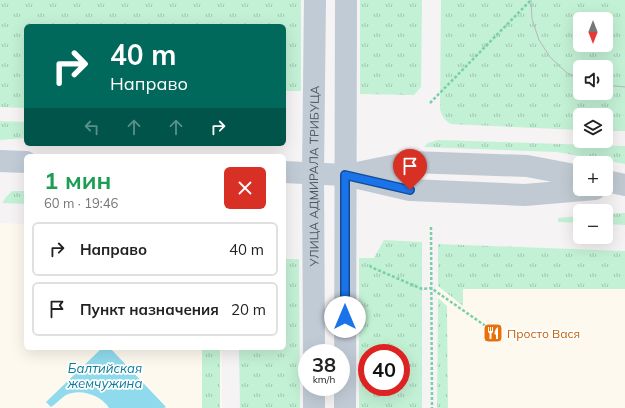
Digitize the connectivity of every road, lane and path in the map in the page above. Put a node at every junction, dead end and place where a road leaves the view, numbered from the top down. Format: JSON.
{"nodes":[{"id":1,"x":315,"y":0,"type":"edge"},
{"id":2,"x":346,"y":0,"type":"edge"},
{"id":3,"x":531,"y":0,"type":"edge"},
{"id":4,"x":430,"y":103,"type":"dead end"},
{"id":5,"x":0,"y":161,"type":"edge"},
{"id":6,"x":24,"y":162,"type":"edge"},
{"id":7,"x":286,"y":172,"type":"edge"},
{"id":8,"x":314,"y":174,"type":"junction"},
{"id":9,"x":345,"y":175,"type":"junction"},
{"id":10,"x":573,"y":175,"type":"edge"},
{"id":11,"x":613,"y":183,"type":"edge"},
{"id":12,"x":625,"y":186,"type":"edge"},
{"id":13,"x":613,"y":187,"type":"edge"},
{"id":14,"x":573,"y":191,"type":"edge"},
{"id":15,"x":431,"y":228,"type":"dead end"},
{"id":16,"x":368,"y":262,"type":"dead end"},
{"id":17,"x":431,"y":288,"type":"junction"},
{"id":18,"x":487,"y":327,"type":"dead end"},
{"id":19,"x":314,"y":344,"type":"edge"},
{"id":20,"x":314,"y":396,"type":"edge"},
{"id":21,"x":314,"y":408,"type":"edge"},
{"id":22,"x":345,"y":408,"type":"edge"},
{"id":23,"x":432,"y":408,"type":"edge"}],
"edges":[{"from":1,"to":8,"type":"street","name":"УЛИЦА АДМИРАЛА ТРИБУЦА"},
{"from":2,"to":9,"type":"street"},
{"from":3,"to":4,"type":"path"},
{"from":5,"to":6,"type":"street"},
{"from":7,"to":8,"type":"street"},
{"from":8,"to":9,"type":"street"},
{"from":8,"to":19,"type":"street","name":"УЛИЦА АДМИРАЛА ТРИБУЦА"},
{"from":9,"to":10,"type":"street"},
{"from":9,"to":14,"type":"street"},
{"from":9,"to":22,"type":"street"},
{"from":11,"to":12,"type":"street"},
{"from":12,"to":13,"type":"street"},
{"from":15,"to":17,"type":"path"},
{"from":16,"to":17,"type":"path"},
{"from":17,"to":18,"type":"path"},
{"from":17,"to":23,"type":"path"},
{"from":20,"to":21,"type":"street"}]}
